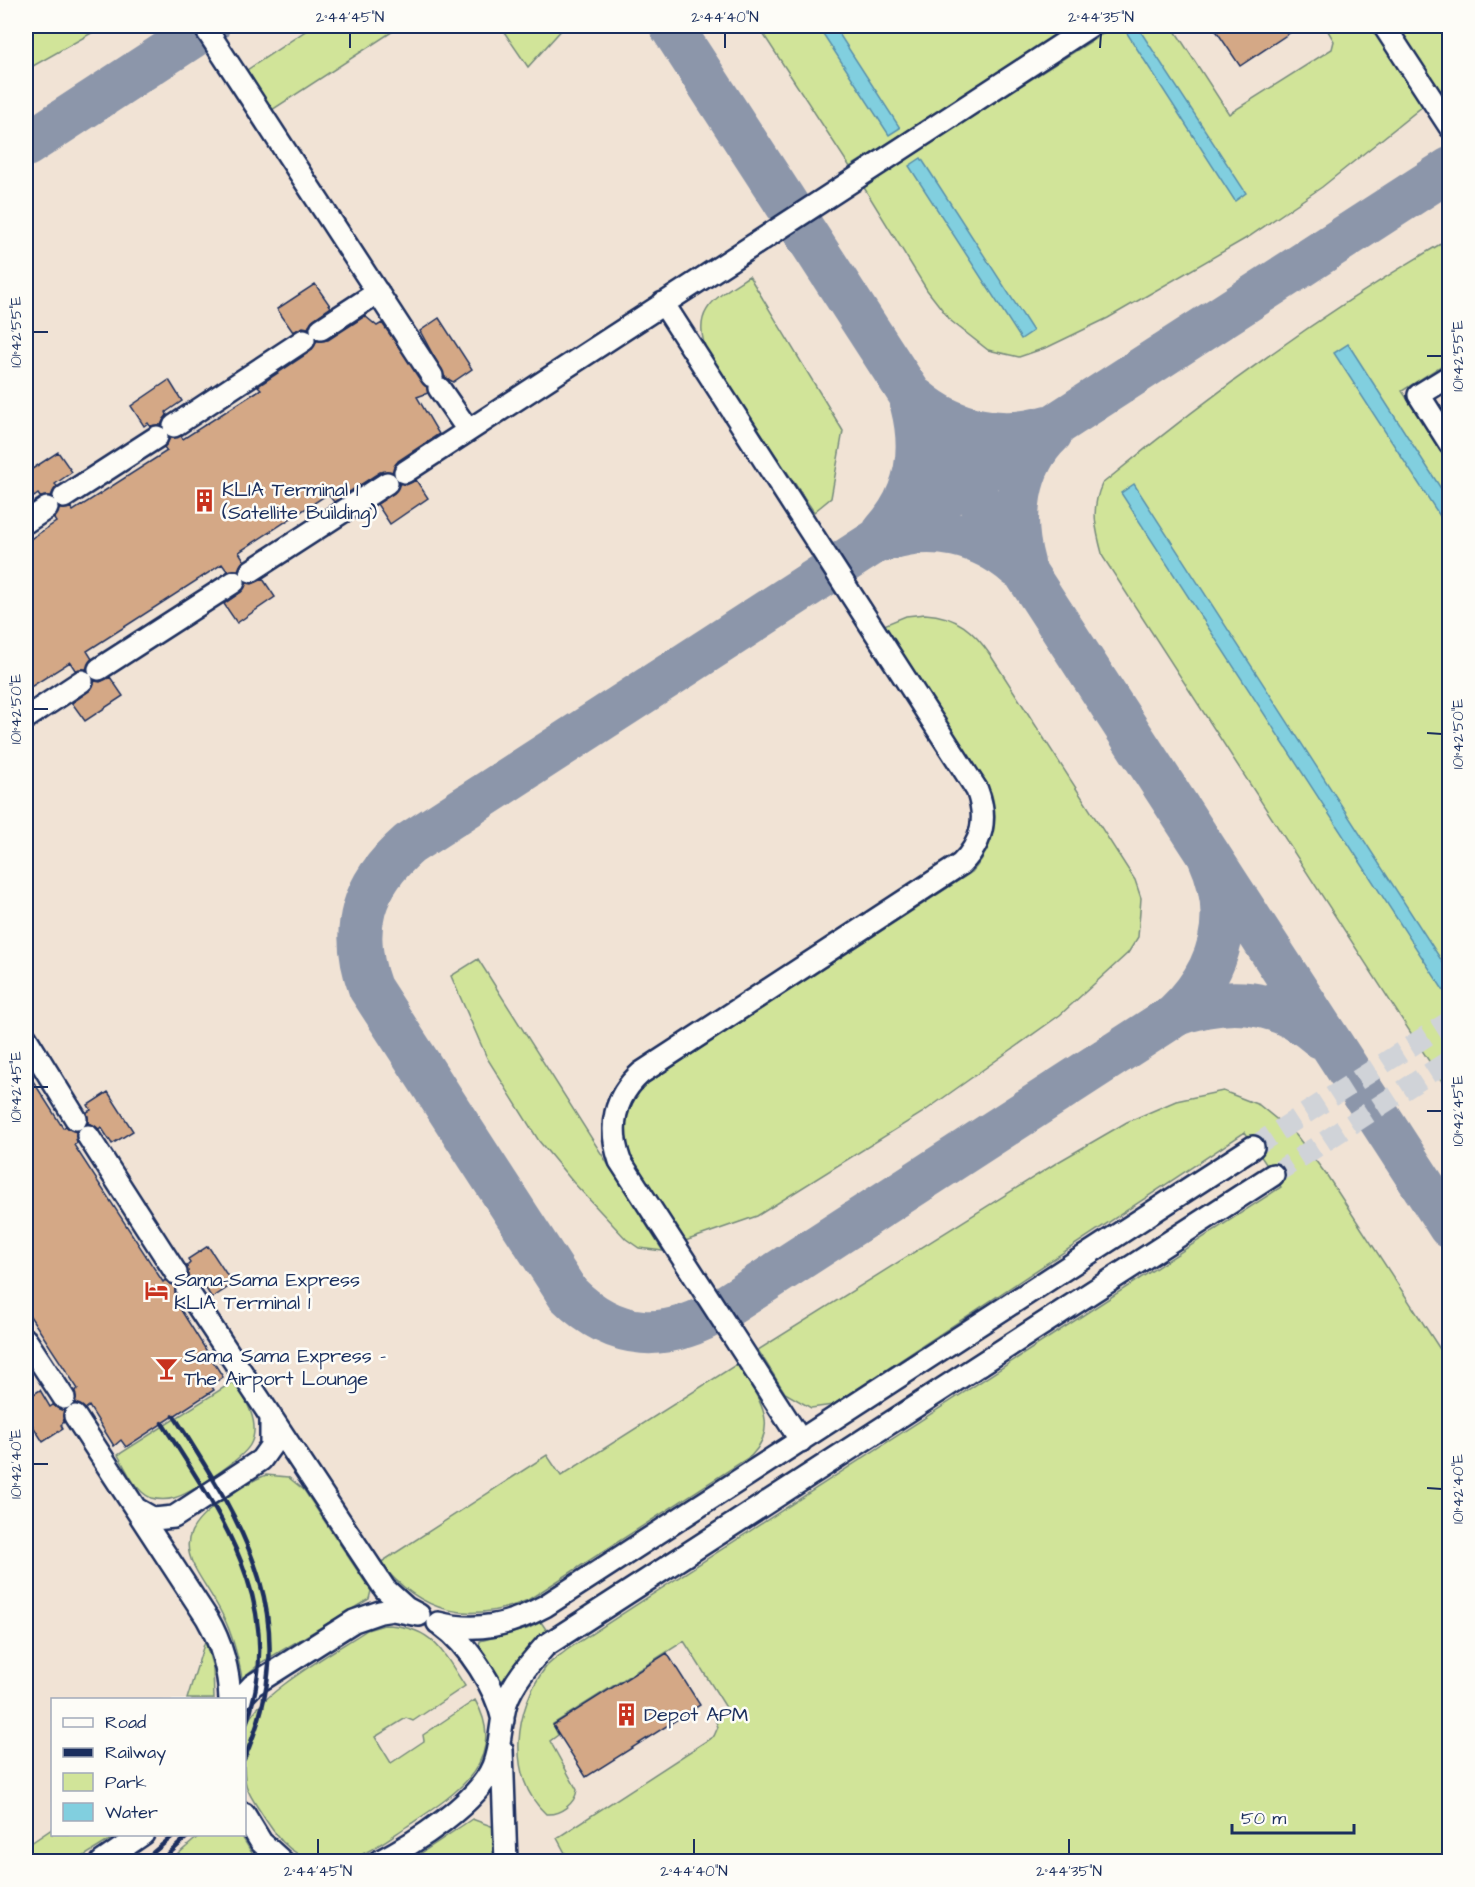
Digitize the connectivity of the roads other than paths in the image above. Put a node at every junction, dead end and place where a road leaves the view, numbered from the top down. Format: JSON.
{"nodes":[{"id":1,"x":204,"y":26,"type":"edge"},
{"id":2,"x":1090,"y":26,"type":"edge"},
{"id":3,"x":1384,"y":26,"type":"edge"},
{"id":4,"x":1449,"y":127,"type":"edge"},
{"id":5,"x":378,"y":292,"type":"junction"},
{"id":6,"x":663,"y":303,"type":"junction"},
{"id":7,"x":1449,"y":376,"type":"edge"},
{"id":8,"x":468,"y":430,"type":"junction"},
{"id":9,"x":1449,"y":444,"type":"edge"},
{"id":10,"x":26,"y":522,"type":"edge"},
{"id":11,"x":26,"y":718,"type":"edge"},
{"id":12,"x":26,"y":1038,"type":"edge"},
{"id":13,"x":1253,"y":1147,"type":"tunnel mouth"},
{"id":14,"x":1273,"y":1175,"type":"tunnel mouth"},
{"id":15,"x":26,"y":1340,"type":"edge"},
{"id":16,"x":270,"y":1419,"type":"junction"},
{"id":17,"x":801,"y":1441,"type":"junction"},
{"id":18,"x":138,"y":1510,"type":"junction"},
{"id":19,"x":429,"y":1619,"type":"junction"},
{"id":20,"x":230,"y":1698,"type":"edge"},
{"id":21,"x":241,"y":1698,"type":"edge"},
{"id":22,"x":502,"y":1728,"type":"junction"},
{"id":23,"x":246,"y":1817,"type":"edge"},
{"id":24,"x":140,"y":1836,"type":"edge"},
{"id":25,"x":102,"y":1862,"type":"edge"},
{"id":26,"x":283,"y":1862,"type":"edge"},
{"id":27,"x":378,"y":1862,"type":"edge"},
{"id":28,"x":506,"y":1862,"type":"edge"}],
"edges":[{"from":1,"to":5,"type":"street"},
{"from":2,"to":6,"type":"street"},
{"from":3,"to":4,"type":"street"},
{"from":5,"to":8,"type":"street"},
{"from":5,"to":10,"type":"street"},
{"from":6,"to":8,"type":"street"},
{"from":6,"to":17,"type":"street"},
{"from":7,"to":9,"type":"street"},
{"from":8,"to":11,"type":"street"},
{"from":12,"to":16,"type":"street"},
{"from":13,"to":17,"type":"street"},
{"from":14,"to":22,"type":"street"},
{"from":15,"to":18,"type":"street"},
{"from":16,"to":18,"type":"street"},
{"from":16,"to":19,"type":"street"},
{"from":17,"to":19,"type":"street"},
{"from":18,"to":20,"type":"street"},
{"from":19,"to":21,"type":"street"},
{"from":19,"to":22,"type":"street"},
{"from":22,"to":27,"type":"street"},
{"from":22,"to":28,"type":"street"},
{"from":23,"to":26,"type":"street"},
{"from":24,"to":25,"type":"street"}]}
